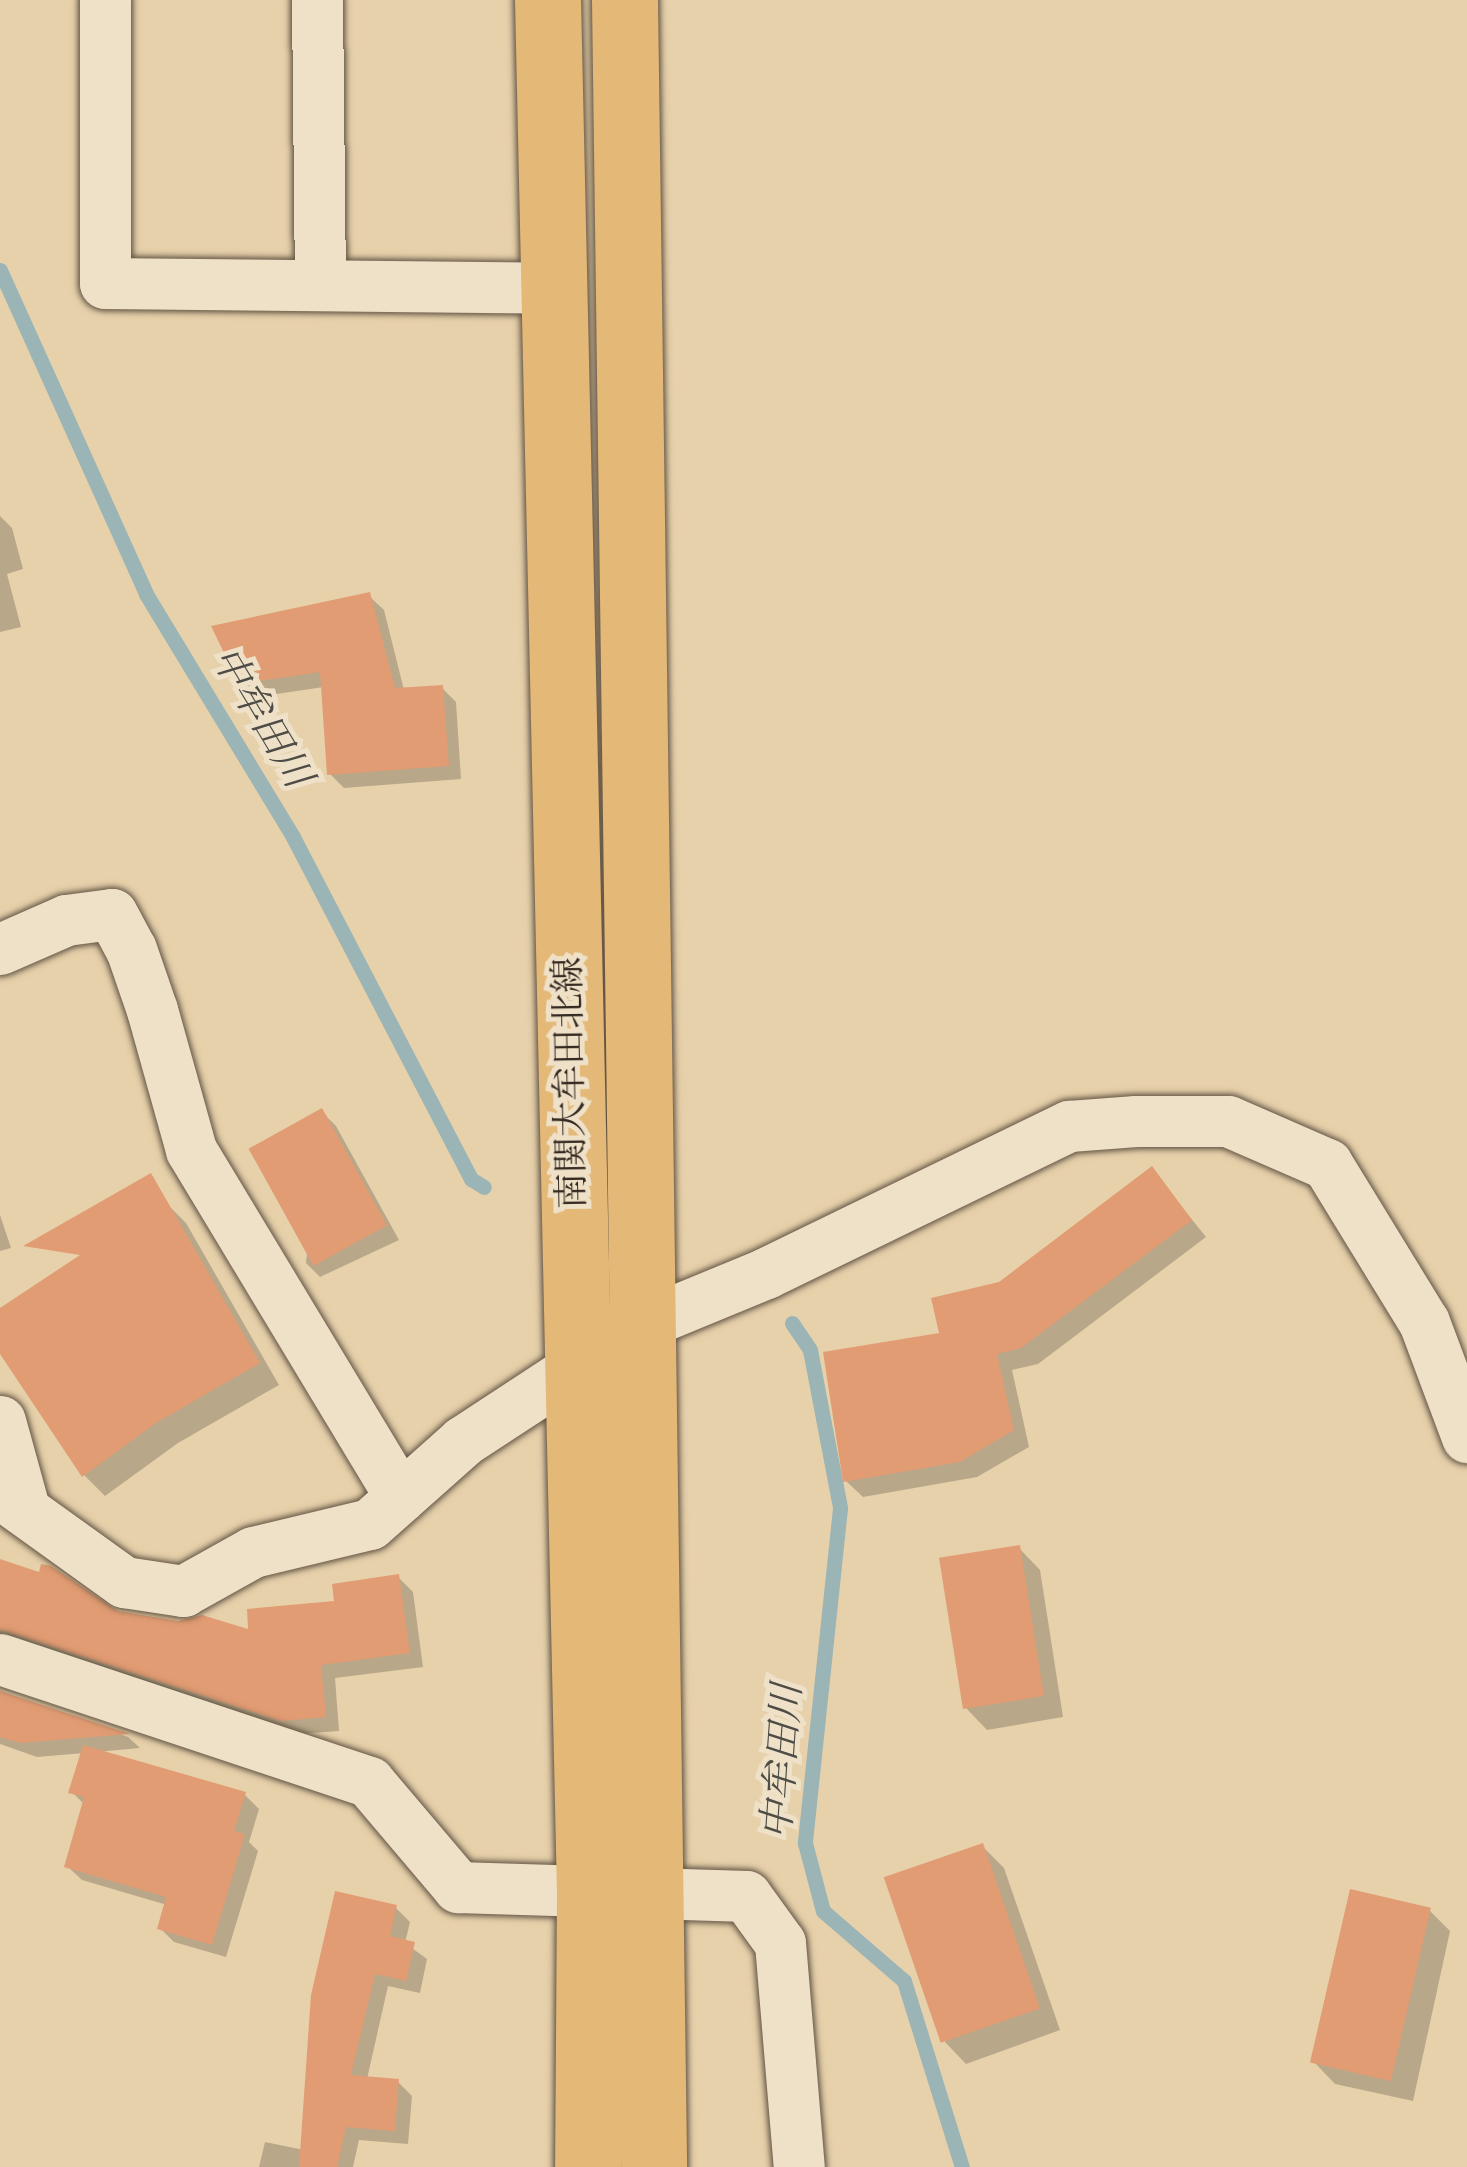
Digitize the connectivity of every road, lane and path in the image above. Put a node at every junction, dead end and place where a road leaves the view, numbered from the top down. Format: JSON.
{"nodes":[{"id":1,"x":105,"y":0,"type":"edge"},
{"id":2,"x":317,"y":0,"type":"edge"},
{"id":3,"x":548,"y":0,"type":"edge"},
{"id":4,"x":625,"y":0,"type":"edge"},
{"id":5,"x":320,"y":285,"type":"junction"},
{"id":6,"x":553,"y":288,"type":"junction"},
{"id":7,"x":0,"y":949,"type":"edge"},
{"id":8,"x":640,"y":1325,"type":"junction"},
{"id":9,"x":1446,"y":1328,"type":"edge"},
{"id":10,"x":578,"y":1368,"type":"junction"},
{"id":11,"x":0,"y":1421,"type":"edge"},
{"id":12,"x":1467,"y":1437,"type":"edge"},
{"id":13,"x":400,"y":1497,"type":"junction"},
{"id":14,"x":12,"y":1501,"type":"edge"},
{"id":15,"x":0,"y":1659,"type":"edge"},
{"id":16,"x":619,"y":1894,"type":"junction"},
{"id":17,"x":588,"y":2167,"type":"edge"},
{"id":18,"x":654,"y":2167,"type":"edge"},
{"id":19,"x":799,"y":2167,"type":"edge"}],
"edges":[{"from":1,"to":5,"type":"street"},
{"from":2,"to":5,"type":"street"},
{"from":3,"to":6,"type":"main road","name":"南関大牟田北線"},
{"from":4,"to":8,"type":"main road","name":"南関大牟田北線"},
{"from":5,"to":6,"type":"street"},
{"from":6,"to":10,"type":"main road","name":"南関大牟田北線"},
{"from":7,"to":13,"type":"street"},
{"from":8,"to":9,"type":"street"},
{"from":8,"to":10,"type":"street"},
{"from":8,"to":16,"type":"main road","name":"南関大牟田北線"},
{"from":9,"to":12,"type":"street"},
{"from":10,"to":13,"type":"street"},
{"from":10,"to":16,"type":"main road","name":"南関大牟田北線"},
{"from":11,"to":14,"type":"street"},
{"from":13,"to":14,"type":"street"},
{"from":15,"to":16,"type":"street"},
{"from":16,"to":17,"type":"main road","name":"南関大牟田北線"},
{"from":16,"to":18,"type":"main road","name":"南関大牟田北線"},
{"from":16,"to":19,"type":"street"}]}
